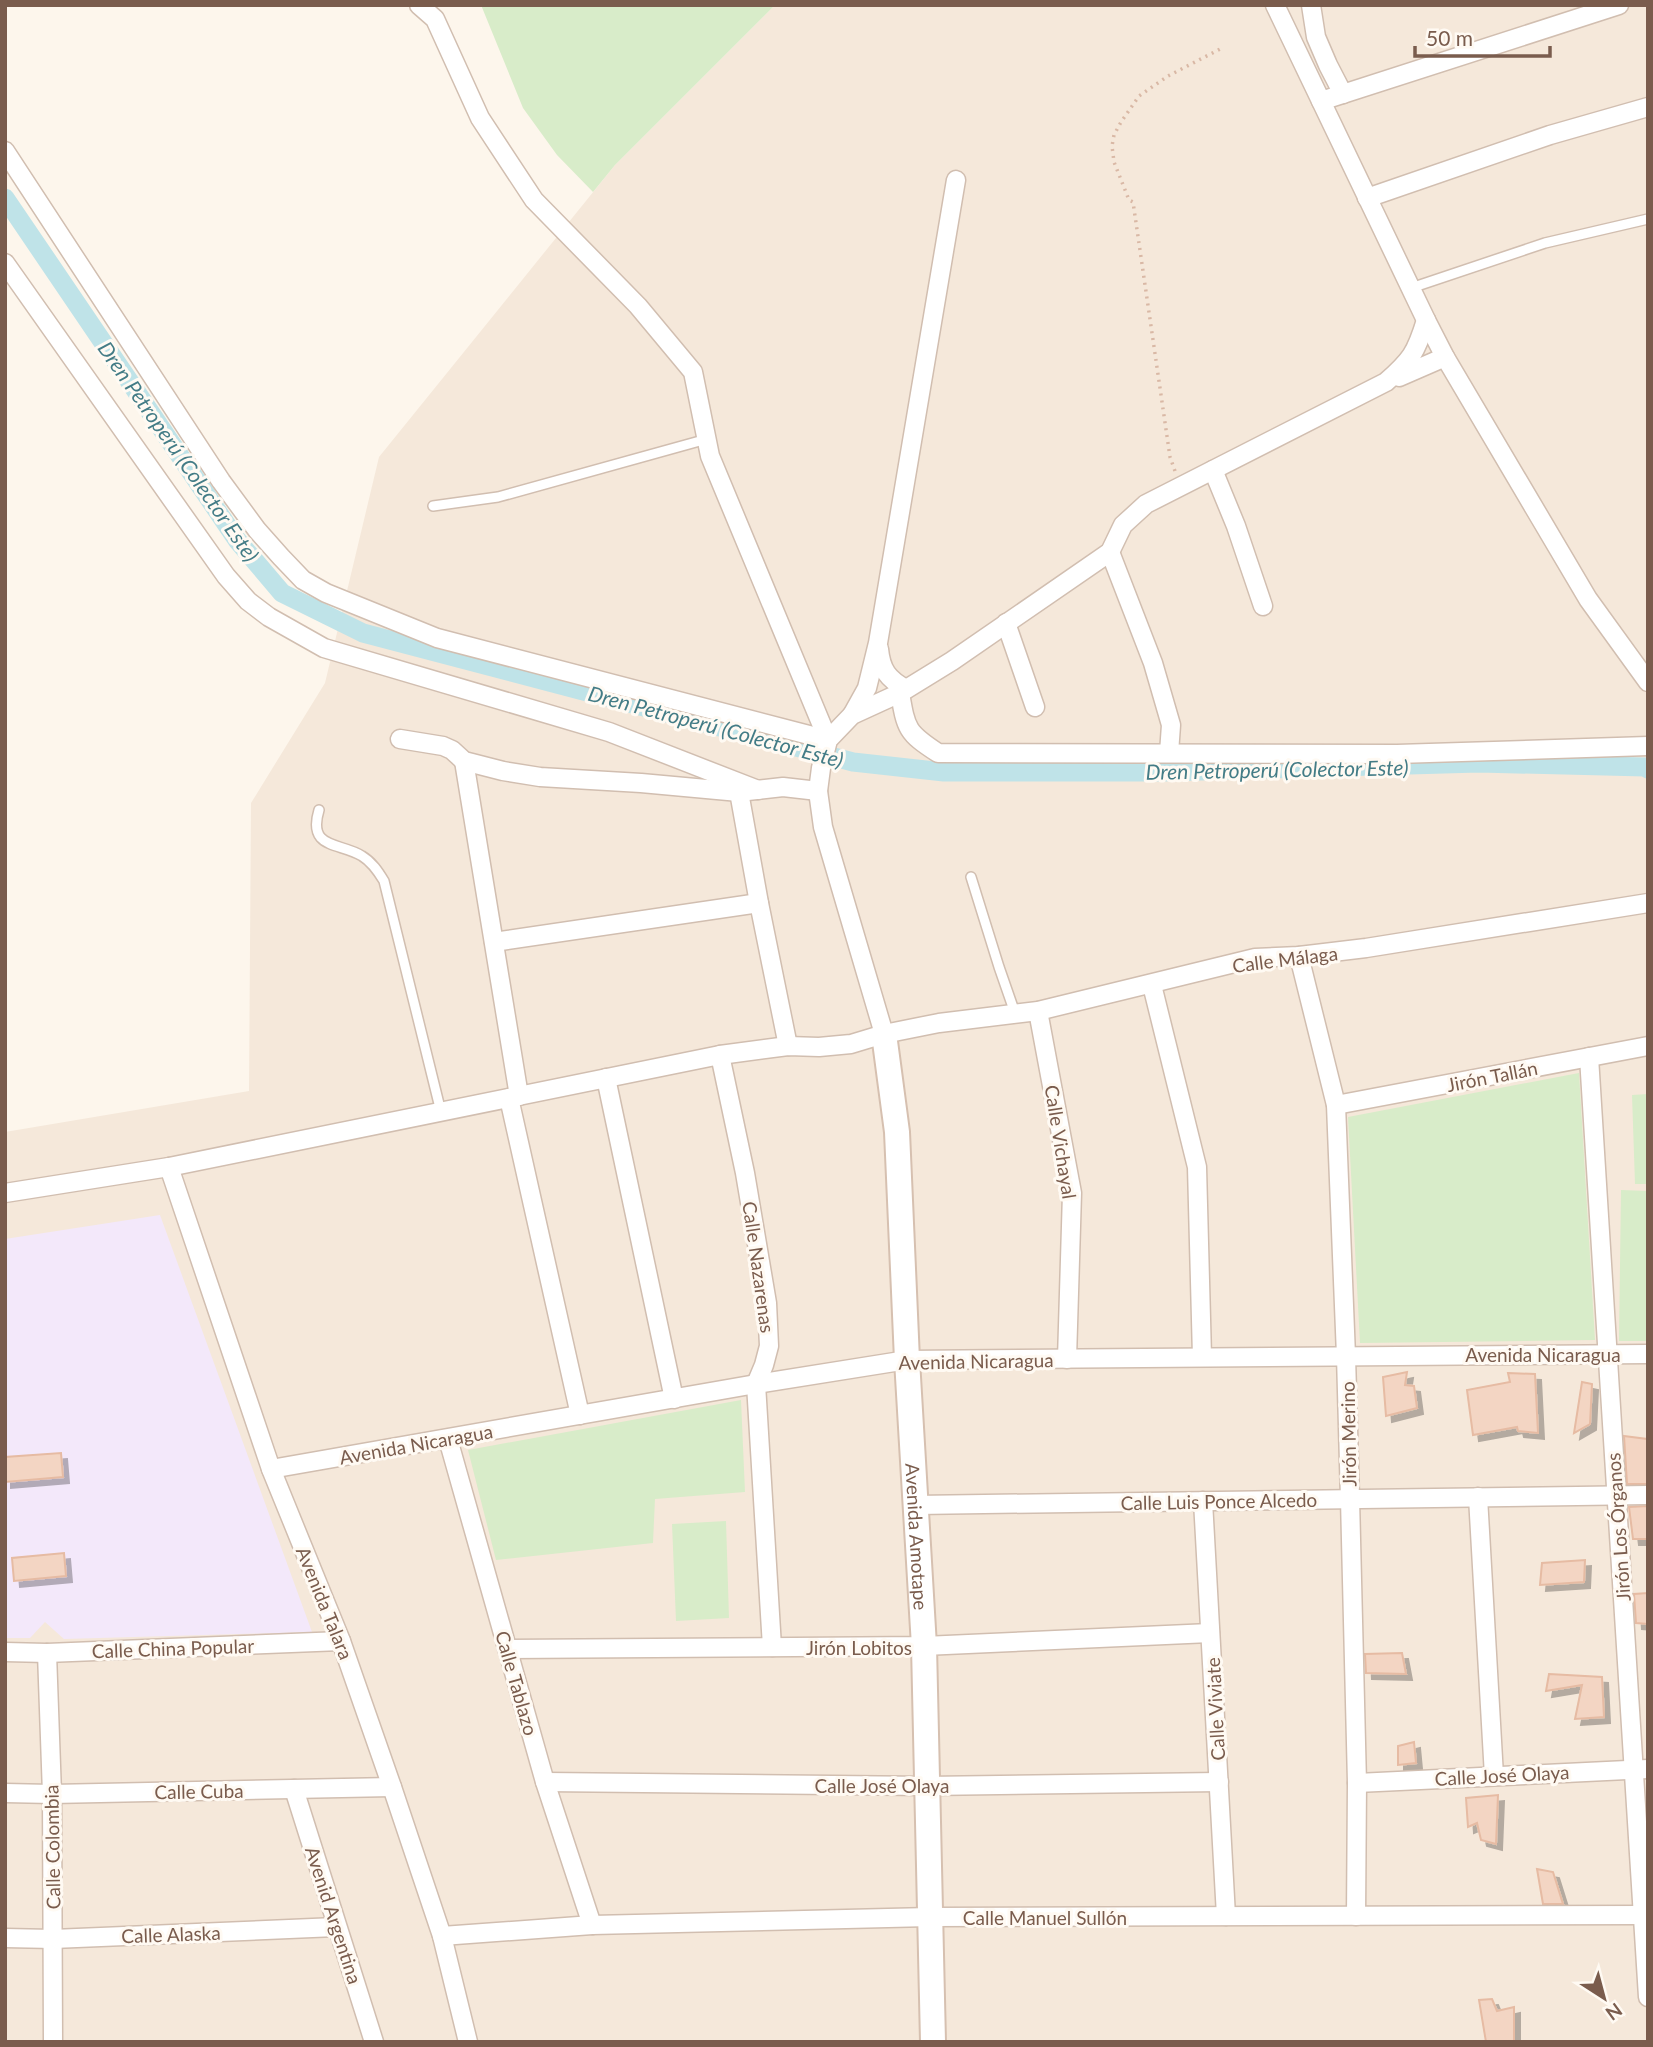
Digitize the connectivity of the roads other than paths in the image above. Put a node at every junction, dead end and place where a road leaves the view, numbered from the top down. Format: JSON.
{"nodes":[{"id":1,"x":419,"y":5,"type":"edge"},
{"id":2,"x":1275,"y":5,"type":"edge"},
{"id":3,"x":1311,"y":5,"type":"edge"},
{"id":4,"x":1619,"y":5,"type":"edge"},
{"id":5,"x":1343,"y":94,"type":"junction"},
{"id":6,"x":1321,"y":101,"type":"junction"},
{"id":7,"x":1648,"y":107,"type":"edge"},
{"id":8,"x":5,"y":151,"type":"edge"},
{"id":9,"x":956,"y":180,"type":"dead end"},
{"id":10,"x":1367,"y":198,"type":"junction"},
{"id":11,"x":1648,"y":219,"type":"edge"},
{"id":12,"x":5,"y":263,"type":"edge"},
{"id":13,"x":1410,"y":288,"type":"junction"},
{"id":14,"x":1426,"y":320,"type":"junction"},
{"id":15,"x":1445,"y":357,"type":"junction"},
{"id":16,"x":1386,"y":382,"type":"junction"},
{"id":17,"x":707,"y":439,"type":"junction"},
{"id":18,"x":1213,"y":470,"type":"junction"},
{"id":19,"x":433,"y":506,"type":"dead end"},
{"id":20,"x":1110,"y":552,"type":"junction"},
{"id":21,"x":1263,"y":606,"type":"dead end"},
{"id":22,"x":1006,"y":623,"type":"junction"},
{"id":23,"x":878,"y":643,"type":"junction"},
{"id":24,"x":1647,"y":680,"type":"edge"},
{"id":25,"x":903,"y":691,"type":"junction"},
{"id":26,"x":1035,"y":707,"type":"dead end"},
{"id":27,"x":852,"y":715,"type":"junction"},
{"id":28,"x":400,"y":739,"type":"dead end"},
{"id":29,"x":828,"y":740,"type":"junction"},
{"id":30,"x":1648,"y":747,"type":"edge"},
{"id":31,"x":1169,"y":753,"type":"junction"},
{"id":32,"x":464,"y":761,"type":"junction"},
{"id":33,"x":758,"y":790,"type":"junction"},
{"id":34,"x":818,"y":791,"type":"junction"},
{"id":35,"x":739,"y":792,"type":"junction"},
{"id":36,"x":319,"y":810,"type":"dead end"},
{"id":37,"x":971,"y":877,"type":"dead end"},
{"id":38,"x":759,"y":903,"type":"junction"},
{"id":39,"x":1648,"y":903,"type":"edge"},
{"id":40,"x":494,"y":942,"type":"junction"},
{"id":41,"x":1299,"y":956,"type":"junction"},
{"id":42,"x":1152,"y":985,"type":"junction"},
{"id":43,"x":1038,"y":1011,"type":"junction"},
{"id":44,"x":1015,"y":1013,"type":"junction"},
{"id":45,"x":884,"y":1034,"type":"junction"},
{"id":46,"x":788,"y":1046,"type":"junction"},
{"id":47,"x":1648,"y":1046,"type":"edge"},
{"id":48,"x":720,"y":1055,"type":"junction"},
{"id":49,"x":1589,"y":1057,"type":"junction"},
{"id":50,"x":606,"y":1078,"type":"junction"},
{"id":51,"x":514,"y":1097,"type":"junction"},
{"id":52,"x":1336,"y":1105,"type":"junction"},
{"id":53,"x":441,"y":1112,"type":"junction"},
{"id":54,"x":169,"y":1167,"type":"junction"},
{"id":55,"x":5,"y":1194,"type":"edge"},
{"id":56,"x":1607,"y":1354,"type":"junction"},
{"id":57,"x":1648,"y":1354,"type":"edge"},
{"id":58,"x":1346,"y":1356,"type":"junction"},
{"id":59,"x":1202,"y":1357,"type":"junction"},
{"id":60,"x":1067,"y":1359,"type":"junction"},
{"id":61,"x":907,"y":1360,"type":"junction"},
{"id":62,"x":756,"y":1384,"type":"junction"},
{"id":63,"x":674,"y":1399,"type":"junction"},
{"id":64,"x":580,"y":1415,"type":"junction"},
{"id":65,"x":448,"y":1438,"type":"junction"},
{"id":66,"x":271,"y":1469,"type":"junction"},
{"id":67,"x":1616,"y":1495,"type":"junction"},
{"id":68,"x":1648,"y":1495,"type":"edge"},
{"id":69,"x":1478,"y":1497,"type":"junction"},
{"id":70,"x":1350,"y":1499,"type":"junction"},
{"id":71,"x":1203,"y":1501,"type":"junction"},
{"id":72,"x":916,"y":1505,"type":"junction"},
{"id":73,"x":1210,"y":1633,"type":"junction"},
{"id":74,"x":341,"y":1641,"type":"junction"},
{"id":75,"x":924,"y":1646,"type":"junction"},
{"id":76,"x":772,"y":1647,"type":"junction"},
{"id":77,"x":507,"y":1649,"type":"junction"},
{"id":78,"x":5,"y":1652,"type":"edge"},
{"id":79,"x":47,"y":1653,"type":"junction"},
{"id":80,"x":1641,"y":1769,"type":"edge"},
{"id":81,"x":1494,"y":1776,"type":"junction"},
{"id":82,"x":545,"y":1782,"type":"junction"},
{"id":83,"x":1219,"y":1782,"type":"junction"},
{"id":84,"x":1357,"y":1783,"type":"junction"},
{"id":85,"x":927,"y":1786,"type":"junction"},
{"id":86,"x":392,"y":1787,"type":"junction"},
{"id":87,"x":294,"y":1789,"type":"junction"},
{"id":88,"x":5,"y":1793,"type":"edge"},
{"id":89,"x":52,"y":1794,"type":"junction"},
{"id":90,"x":1645,"y":1915,"type":"edge"},
{"id":91,"x":1226,"y":1916,"type":"junction"},
{"id":92,"x":1356,"y":1916,"type":"junction"},
{"id":93,"x":930,"y":1917,"type":"junction"},
{"id":94,"x":592,"y":1925,"type":"junction"},
{"id":95,"x":337,"y":1927,"type":"junction"},
{"id":96,"x":442,"y":1936,"type":"junction"},
{"id":97,"x":5,"y":1938,"type":"edge"},
{"id":98,"x":53,"y":1939,"type":"junction"},
{"id":99,"x":1648,"y":1997,"type":"edge"},
{"id":100,"x":53,"y":2042,"type":"edge"},
{"id":101,"x":374,"y":2042,"type":"edge"},
{"id":102,"x":468,"y":2042,"type":"edge"},
{"id":103,"x":933,"y":2042,"type":"edge"}],
"edges":[{"from":1,"to":17,"type":"street"},
{"from":2,"to":6,"type":"street"},
{"from":3,"to":5,"type":"street"},
{"from":4,"to":5,"type":"street"},
{"from":5,"to":6,"type":"street"},
{"from":6,"to":10,"type":"street"},
{"from":7,"to":10,"type":"street"},
{"from":8,"to":29,"type":"street"},
{"from":9,"to":23,"type":"street"},
{"from":10,"to":13,"type":"street"},
{"from":11,"to":13,"type":"lane"},
{"from":12,"to":33,"type":"street"},
{"from":13,"to":14,"type":"street"},
{"from":14,"to":15,"type":"street"},
{"from":14,"to":16,"type":"street"},
{"from":15,"to":16,"type":"street"},
{"from":15,"to":24,"type":"street"},
{"from":16,"to":18,"type":"street"},
{"from":17,"to":19,"type":"lane"},
{"from":17,"to":29,"type":"street"},
{"from":18,"to":20,"type":"street"},
{"from":18,"to":21,"type":"street"},
{"from":20,"to":22,"type":"street"},
{"from":20,"to":31,"type":"street"},
{"from":22,"to":25,"type":"street"},
{"from":22,"to":26,"type":"street"},
{"from":23,"to":25,"type":"street"},
{"from":23,"to":27,"type":"street"},
{"from":25,"to":27,"type":"street"},
{"from":25,"to":31,"type":"street"},
{"from":27,"to":29,"type":"street"},
{"from":28,"to":32,"type":"street"},
{"from":29,"to":34,"type":"street"},
{"from":30,"to":31,"type":"street"},
{"from":32,"to":35,"type":"street"},
{"from":32,"to":40,"type":"street"},
{"from":33,"to":34,"type":"street"},
{"from":33,"to":35,"type":"street"},
{"from":34,"to":45,"type":"street"},
{"from":35,"to":38,"type":"street"},
{"from":36,"to":53,"type":"lane"},
{"from":37,"to":44,"type":"lane"},
{"from":38,"to":40,"type":"street"},
{"from":38,"to":46,"type":"street"},
{"from":39,"to":41,"type":"street","name":"Calle Málaga"},
{"from":40,"to":51,"type":"street"},
{"from":41,"to":42,"type":"street","name":"Calle Málaga"},
{"from":41,"to":52,"type":"street","name":"Jirón Merino"},
{"from":42,"to":43,"type":"street","name":"Calle Málaga"},
{"from":42,"to":59,"type":"street"},
{"from":43,"to":44,"type":"street","name":"Calle Málaga"},
{"from":43,"to":60,"type":"street","name":"Calle Vichayal"},
{"from":44,"to":45,"type":"street","name":"Calle Málaga"},
{"from":45,"to":46,"type":"street","name":"Calle Málaga"},
{"from":45,"to":61,"type":"street","name":"Avenida Amotape"},
{"from":46,"to":48,"type":"street","name":"Calle Málaga"},
{"from":47,"to":49,"type":"street","name":"Jirón Tallán"},
{"from":48,"to":50,"type":"street","name":"Calle Málaga"},
{"from":48,"to":62,"type":"street","name":"Calle Nazarenas"},
{"from":49,"to":52,"type":"street","name":"Jirón Tallán"},
{"from":49,"to":56,"type":"street","name":"Jirón Los Órganos"},
{"from":50,"to":51,"type":"street","name":"Calle Málaga"},
{"from":50,"to":63,"type":"street"},
{"from":51,"to":53,"type":"street","name":"Calle Málaga"},
{"from":51,"to":64,"type":"street"},
{"from":52,"to":58,"type":"street","name":"Jirón Merino"},
{"from":53,"to":54,"type":"street","name":"Calle Málaga"},
{"from":54,"to":55,"type":"street","name":"Calle Málaga"},
{"from":54,"to":66,"type":"street","name":"Avenida Talara"},
{"from":56,"to":57,"type":"street","name":"Avenida Nicaragua"},
{"from":56,"to":58,"type":"street","name":"Avenida Nicaragua"},
{"from":56,"to":67,"type":"street","name":"Jirón Los Órganos"},
{"from":58,"to":59,"type":"street","name":"Avenida Nicaragua"},
{"from":58,"to":70,"type":"street","name":"Jirón Merino"},
{"from":59,"to":60,"type":"street","name":"Avenida Nicaragua"},
{"from":60,"to":61,"type":"street","name":"Avenida Nicaragua"},
{"from":61,"to":62,"type":"street","name":"Avenida Nicaragua"},
{"from":61,"to":72,"type":"street","name":"Avenida Amotape"},
{"from":62,"to":63,"type":"street","name":"Avenida Nicaragua"},
{"from":62,"to":76,"type":"street","name":"Calle Nazarenas"},
{"from":63,"to":64,"type":"street","name":"Avenida Nicaragua"},
{"from":64,"to":65,"type":"street","name":"Avenida Nicaragua"},
{"from":65,"to":66,"type":"street","name":"Avenida Nicaragua"},
{"from":65,"to":77,"type":"street","name":"Calle Tablazo"},
{"from":66,"to":74,"type":"street","name":"Avenida Talara"},
{"from":67,"to":68,"type":"street","name":"Calle Luis Ponce Alcedo"},
{"from":67,"to":69,"type":"street","name":"Calle Luis Ponce Alcedo"},
{"from":67,"to":80,"type":"street","name":"Jirón Los Órganos"},
{"from":69,"to":70,"type":"street","name":"Calle Luis Ponce Alcedo"},
{"from":69,"to":81,"type":"street"},
{"from":70,"to":71,"type":"street","name":"Calle Luis Ponce Alcedo"},
{"from":70,"to":84,"type":"street","name":"Jirón Merino"},
{"from":71,"to":72,"type":"street","name":"Calle Luis Ponce Alcedo"},
{"from":71,"to":73,"type":"street","name":"Calle Viviate"},
{"from":72,"to":75,"type":"street","name":"Avenida Amotape"},
{"from":73,"to":75,"type":"street","name":"Jirón Lobitos"},
{"from":73,"to":83,"type":"street","name":"Calle Viviate"},
{"from":74,"to":79,"type":"street","name":"Calle China Popular"},
{"from":74,"to":86,"type":"street","name":"Avenida Talara"},
{"from":75,"to":76,"type":"street","name":"Jirón Lobitos"},
{"from":75,"to":85,"type":"street","name":"Avenida Amotape"},
{"from":76,"to":77,"type":"street","name":"Jirón Lobitos"},
{"from":77,"to":82,"type":"street","name":"Calle Tablazo"},
{"from":78,"to":79,"type":"street","name":"Calle China Popular"},
{"from":79,"to":89,"type":"street","name":"Calle Colombia"},
{"from":80,"to":81,"type":"street","name":"Calle José Olaya"},
{"from":80,"to":90,"type":"street","name":"Jirón Los Órganos"},
{"from":81,"to":84,"type":"street","name":"Calle José Olaya"},
{"from":82,"to":85,"type":"street","name":"Calle José Olaya"},
{"from":82,"to":94,"type":"street","name":"Calle Tablazo"},
{"from":83,"to":85,"type":"street","name":"Calle José Olaya"},
{"from":83,"to":91,"type":"street","name":"Calle Viviate"},
{"from":84,"to":92,"type":"street","name":"Jirón Merino"},
{"from":85,"to":93,"type":"street","name":"Avenida Amotape"},
{"from":86,"to":87,"type":"street","name":"Calle Cuba"},
{"from":86,"to":96,"type":"street","name":"Avenida Talara"},
{"from":87,"to":89,"type":"street","name":"Calle Cuba"},
{"from":87,"to":95,"type":"street","name":"Avenid Argentina"},
{"from":88,"to":89,"type":"street","name":"Calle Cuba"},
{"from":89,"to":98,"type":"street","name":"Calle Colombia"},
{"from":90,"to":92,"type":"street","name":"Calle Manuel Sullón"},
{"from":90,"to":99,"type":"street","name":"Jirón Los Órganos"},
{"from":91,"to":92,"type":"street","name":"Calle Manuel Sullón"},
{"from":91,"to":93,"type":"street","name":"Calle Manuel Sullón"},
{"from":93,"to":94,"type":"street","name":"Calle Manuel Sullón"},
{"from":93,"to":103,"type":"street","name":"Avenida Amotape"},
{"from":94,"to":96,"type":"street","name":"Calle Manuel Sullón"},
{"from":95,"to":98,"type":"street","name":"Calle Alaska"},
{"from":95,"to":101,"type":"street","name":"Avenid Argentina"},
{"from":96,"to":102,"type":"street","name":"Avenida Talara"},
{"from":97,"to":98,"type":"street","name":"Calle Alaska"},
{"from":98,"to":100,"type":"street","name":"Calle Colombia"}]}
